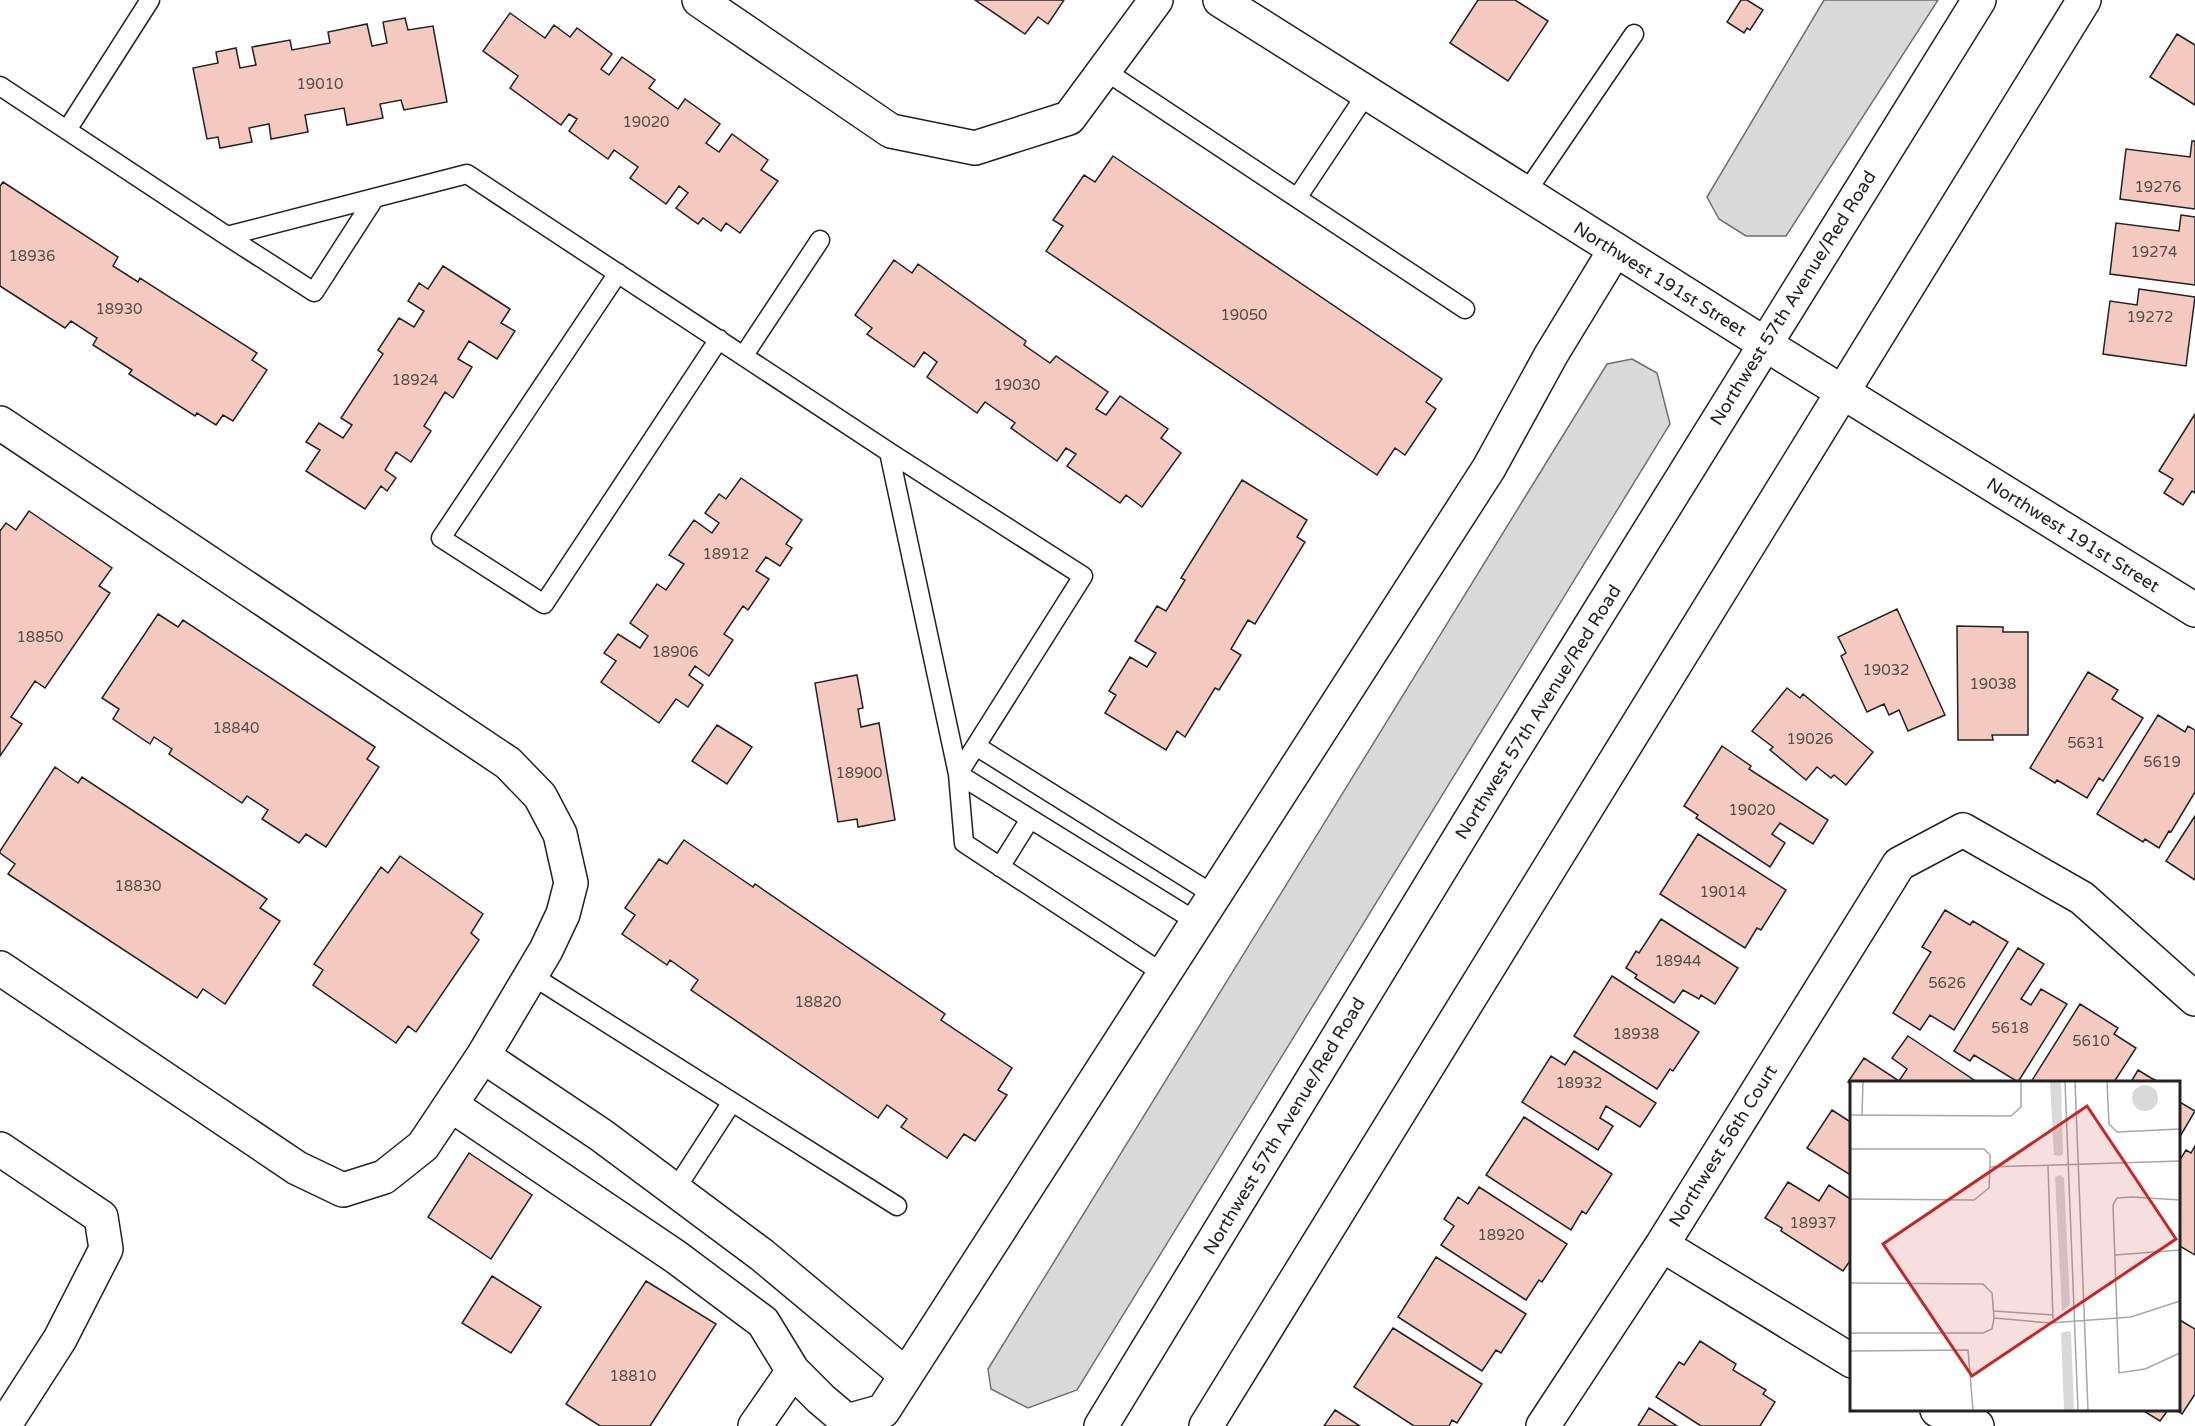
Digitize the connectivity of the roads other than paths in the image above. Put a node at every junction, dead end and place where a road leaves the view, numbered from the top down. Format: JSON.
{"nodes":[{"id":1,"x":150,"y":0,"type":"edge"},
{"id":2,"x":699,"y":0,"type":"edge"},
{"id":3,"x":1156,"y":0,"type":"edge"},
{"id":4,"x":1220,"y":0,"type":"edge"},
{"id":5,"x":1979,"y":0,"type":"edge"},
{"id":6,"x":2084,"y":0,"type":"edge"},
{"id":7,"x":1634,"y":34,"type":"dead end"},
{"id":8,"x":1104,"y":70,"type":"junction"},
{"id":9,"x":0,"y":86,"type":"edge"},
{"id":10,"x":1367,"y":93,"type":"junction"},
{"id":11,"x":67,"y":130,"type":"junction"},
{"id":12,"x":1525,"y":194,"type":"junction"},
{"id":13,"x":1297,"y":198,"type":"junction"},
{"id":14,"x":374,"y":199,"type":"junction"},
{"id":15,"x":226,"y":236,"type":"junction"},
{"id":16,"x":820,"y":240,"type":"dead end"},
{"id":17,"x":1615,"y":250,"type":"junction"},
{"id":18,"x":618,"y":273,"type":"junction"},
{"id":19,"x":1465,"y":309,"type":"dead end"},
{"id":20,"x":719,"y":339,"type":"junction"},
{"id":21,"x":1765,"y":344,"type":"junction"},
{"id":22,"x":744,"y":355,"type":"junction"},
{"id":23,"x":1841,"y":392,"type":"junction"},
{"id":24,"x":0,"y":423,"type":"edge"},
{"id":25,"x":889,"y":452,"type":"junction"},
{"id":26,"x":2195,"y":610,"type":"edge"},
{"id":27,"x":976,"y":746,"type":"junction"},
{"id":28,"x":958,"y":774,"type":"junction"},
{"id":29,"x":1030,"y":819,"type":"junction"},
{"id":30,"x":1000,"y":867,"type":"junction"},
{"id":31,"x":1214,"y":895,"type":"junction"},
{"id":32,"x":1197,"y":922,"type":"junction"},
{"id":33,"x":0,"y":968,"type":"edge"},
{"id":34,"x":1164,"y":974,"type":"junction"},
{"id":35,"x":531,"y":975,"type":"junction"},
{"id":36,"x":2195,"y":999,"type":"edge"},
{"id":37,"x":483,"y":1056,"type":"junction"},
{"id":38,"x":732,"y":1102,"type":"junction"},
{"id":39,"x":451,"y":1105,"type":"junction"},
{"id":40,"x":0,"y":1149,"type":"edge"},
{"id":41,"x":675,"y":1190,"type":"junction"},
{"id":42,"x":897,"y":1206,"type":"dead end"},
{"id":43,"x":1662,"y":1245,"type":"junction"},
{"id":44,"x":1850,"y":1361,"type":"edge"},
{"id":45,"x":794,"y":1371,"type":"junction"},
{"id":46,"x":906,"y":1375,"type":"junction"},
{"id":47,"x":1940,"y":1411,"type":"edge"},
{"id":48,"x":892,"y":1419,"type":"edge"},
{"id":49,"x":4,"y":1426,"type":"edge"},
{"id":50,"x":754,"y":1426,"type":"edge"},
{"id":51,"x":1101,"y":1426,"type":"edge"},
{"id":52,"x":1206,"y":1426,"type":"edge"},
{"id":53,"x":1543,"y":1426,"type":"edge"},
{"id":54,"x":1977,"y":1426,"type":"edge"}],
"edges":[{"from":1,"to":11,"type":"lane"},
{"from":2,"to":8,"type":"street"},
{"from":3,"to":8,"type":"street"},
{"from":4,"to":10,"type":"street","name":"Northwest 191st Street"},
{"from":5,"to":21,"type":"street","name":"Northwest 57th Avenue/Red Road"},
{"from":6,"to":23,"type":"street"},
{"from":7,"to":12,"type":"lane"},
{"from":8,"to":13,"type":"lane"},
{"from":9,"to":11,"type":"lane"},
{"from":10,"to":12,"type":"street","name":"Northwest 191st Street"},
{"from":10,"to":13,"type":"lane"},
{"from":11,"to":15,"type":"lane"},
{"from":12,"to":17,"type":"street","name":"Northwest 191st Street"},
{"from":13,"to":19,"type":"lane"},
{"from":14,"to":15,"type":"lane"},
{"from":14,"to":15,"type":"lane"},
{"from":14,"to":18,"type":"lane"},
{"from":16,"to":22,"type":"lane"},
{"from":17,"to":21,"type":"street","name":"Northwest 191st Street"},
{"from":17,"to":31,"type":"street"},
{"from":18,"to":20,"type":"lane"},
{"from":18,"to":20,"type":"lane"},
{"from":20,"to":22,"type":"lane"},
{"from":21,"to":23,"type":"street","name":"Northwest 191st Street"},
{"from":21,"to":51,"type":"street","name":"Northwest 57th Avenue/Red Road"},
{"from":22,"to":25,"type":"lane"},
{"from":23,"to":26,"type":"street","name":"Northwest 191st Street"},
{"from":23,"to":52,"type":"street"},
{"from":24,"to":35,"type":"street"},
{"from":25,"to":27,"type":"lane"},
{"from":25,"to":28,"type":"lane"},
{"from":27,"to":28,"type":"lane"},
{"from":27,"to":31,"type":"lane"},
{"from":28,"to":29,"type":"lane"},
{"from":28,"to":30,"type":"lane"},
{"from":29,"to":30,"type":"lane"},
{"from":29,"to":32,"type":"lane"},
{"from":30,"to":34,"type":"lane"},
{"from":31,"to":32,"type":"street"},
{"from":32,"to":34,"type":"street"},
{"from":33,"to":39,"type":"street"},
{"from":34,"to":46,"type":"street"},
{"from":35,"to":37,"type":"street"},
{"from":35,"to":38,"type":"lane"},
{"from":36,"to":43,"type":"street","name":"Northwest 56th Court"},
{"from":37,"to":39,"type":"street"},
{"from":37,"to":41,"type":"street"},
{"from":38,"to":41,"type":"lane"},
{"from":38,"to":42,"type":"lane"},
{"from":39,"to":45,"type":"street"},
{"from":40,"to":49,"type":"street"},
{"from":41,"to":46,"type":"street"},
{"from":43,"to":44,"type":"street"},
{"from":43,"to":53,"type":"street","name":"Northwest 56th Court"},
{"from":45,"to":48,"type":"street"},
{"from":45,"to":50,"type":"street"},
{"from":46,"to":48,"type":"street"},
{"from":47,"to":54,"type":"street"}]}
